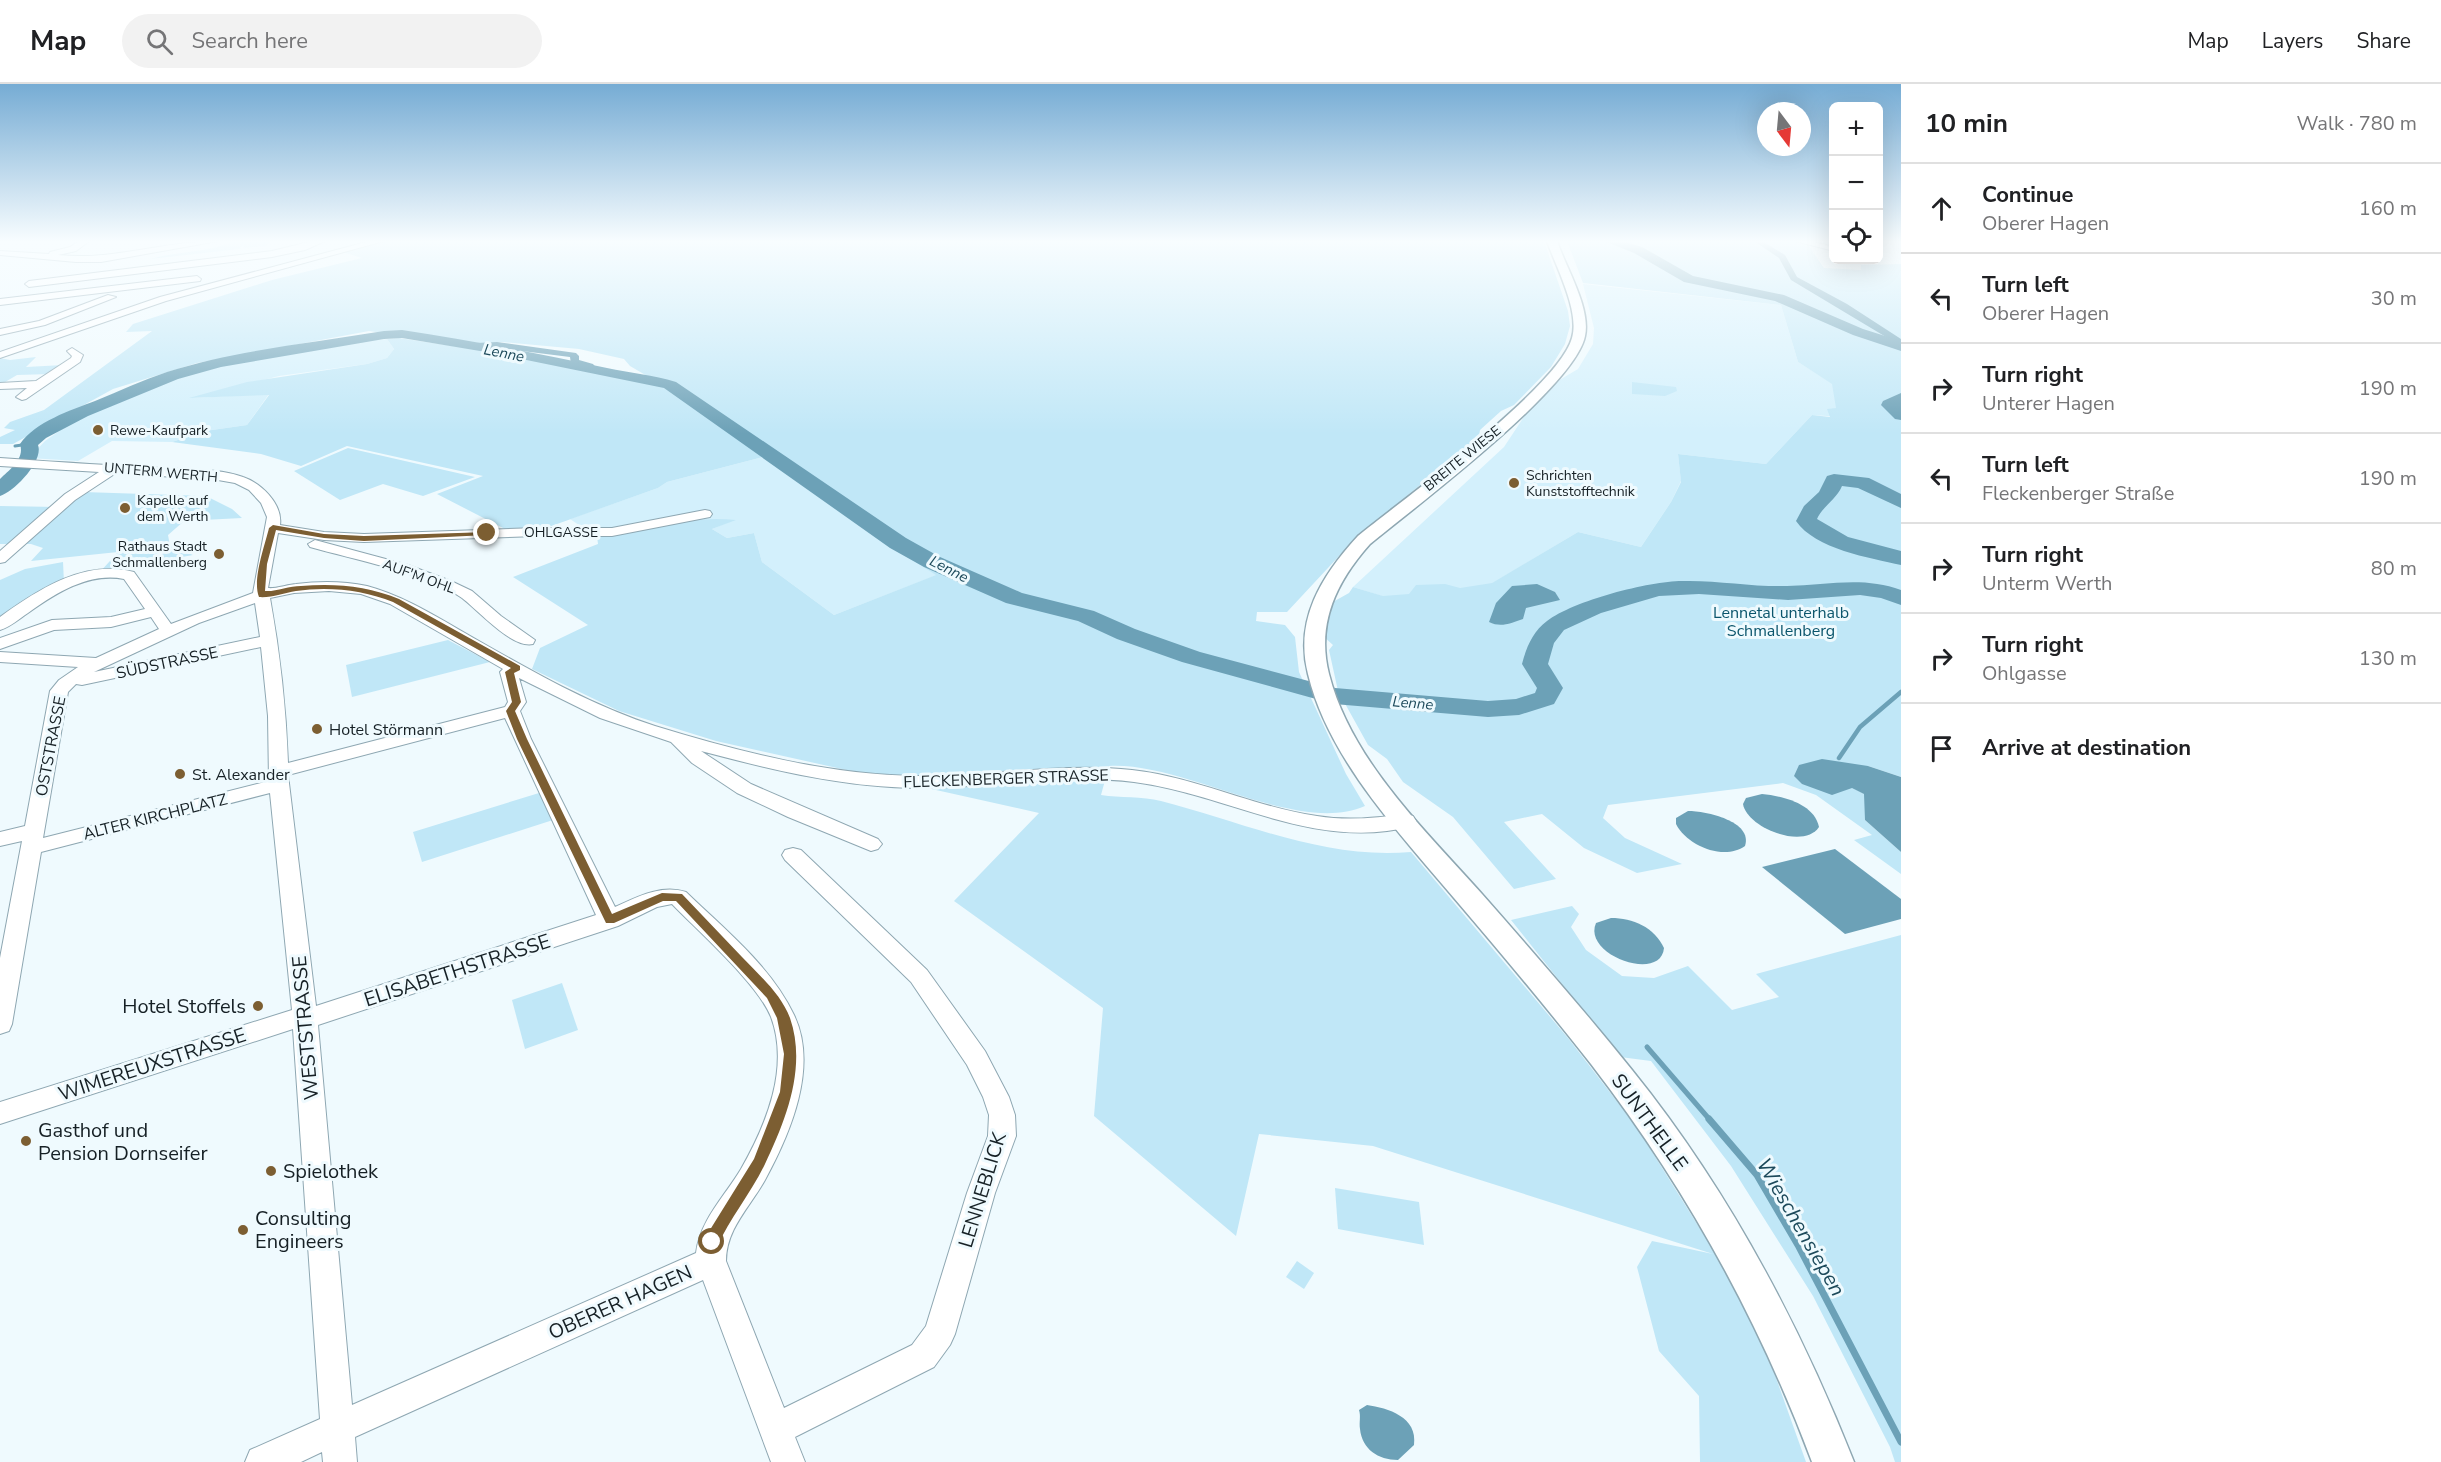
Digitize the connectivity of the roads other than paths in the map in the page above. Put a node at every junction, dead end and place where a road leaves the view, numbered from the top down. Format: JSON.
{"nodes":[{"id":1,"x":7,"y":305,"type":"edge"},
{"id":2,"x":89,"y":305,"type":"edge"},
{"id":3,"x":146,"y":305,"type":"edge"},
{"id":4,"x":1574,"y":305,"type":"edge"},
{"id":5,"x":14,"y":320,"type":"junction"},
{"id":6,"x":0,"y":332,"type":"edge"},
{"id":7,"x":28,"y":344,"type":"junction"},
{"id":8,"x":0,"y":349,"type":"edge"},
{"id":9,"x":72,"y":351,"type":"dead end"},
{"id":10,"x":0,"y":355,"type":"edge"},
{"id":11,"x":39,"y":384,"type":"junction"},
{"id":12,"x":0,"y":386,"type":"edge"},
{"id":13,"x":22,"y":397,"type":"dead end"},
{"id":14,"x":2,"y":462,"type":"edge"},
{"id":15,"x":115,"y":468,"type":"junction"},
{"id":16,"x":705,"y":514,"type":"dead end"},
{"id":17,"x":273,"y":528,"type":"junction"},
{"id":18,"x":303,"y":532,"type":"junction"},
{"id":19,"x":0,"y":559,"type":"edge"},
{"id":20,"x":262,"y":595,"type":"junction"},
{"id":21,"x":153,"y":612,"type":"junction"},
{"id":22,"x":0,"y":625,"type":"edge"},
{"id":23,"x":169,"y":632,"type":"junction"},
{"id":24,"x":1314,"y":634,"type":"joint"},
{"id":25,"x":269,"y":640,"type":"junction"},
{"id":26,"x":527,"y":640,"type":"dead end"},
{"id":27,"x":0,"y":644,"type":"edge"},
{"id":28,"x":0,"y":657,"type":"edge"},
{"id":29,"x":100,"y":663,"type":"junction"},
{"id":30,"x":517,"y":668,"type":"junction"},
{"id":31,"x":64,"y":684,"type":"junction"},
{"id":32,"x":511,"y":711,"type":"junction"},
{"id":33,"x":677,"y":738,"type":"junction"},
{"id":34,"x":279,"y":778,"type":"junction"},
{"id":35,"x":1406,"y":821,"type":"junction"},
{"id":36,"x":0,"y":839,"type":"edge"},
{"id":37,"x":32,"y":840,"type":"junction"},
{"id":38,"x":871,"y":844,"type":"dead end"},
{"id":39,"x":793,"y":855,"type":"dead end"},
{"id":40,"x":610,"y":920,"type":"junction"},
{"id":41,"x":305,"y":1017,"type":"junction"},
{"id":42,"x":0,"y":1024,"type":"edge"},
{"id":43,"x":0,"y":1113,"type":"edge"},
{"id":44,"x":711,"y":1261,"type":"junction"},
{"id":45,"x":337,"y":1428,"type":"junction"},
{"id":46,"x":774,"y":1430,"type":"junction"},
{"id":47,"x":262,"y":1462,"type":"edge"},
{"id":48,"x":340,"y":1462,"type":"edge"},
{"id":49,"x":788,"y":1462,"type":"edge"},
{"id":50,"x":1833,"y":1462,"type":"edge"}],
"edges":[{"from":1,"to":5,"type":"street"},
{"from":2,"to":5,"type":"street"},
{"from":3,"to":7,"type":"street"},
{"from":4,"to":24,"type":"main road","name":"BREITE WIESE"},
{"from":5,"to":6,"type":"street"},
{"from":7,"to":8,"type":"street"},
{"from":7,"to":10,"type":"street"},
{"from":9,"to":11,"type":"street"},
{"from":11,"to":12,"type":"street"},
{"from":11,"to":13,"type":"street"},
{"from":14,"to":15,"type":"street","name":"UNTERM WERTH"},
{"from":15,"to":17,"type":"street","name":"UNTERM WERTH"},
{"from":15,"to":19,"type":"street"},
{"from":16,"to":18,"type":"street","name":"OHLGASSE"},
{"from":17,"to":18,"type":"street","name":"OHLGASSE"},
{"from":17,"to":20,"type":"street","name":"UNTERM WERTH"},
{"from":18,"to":26,"type":"street","name":"AUF'M OHL"},
{"from":20,"to":23,"type":"street","name":"OSTSTRASSE"},
{"from":20,"to":25,"type":"street","name":"WESTSTRASSE"},
{"from":20,"to":30,"type":"street","name":"FLECKENBERGER STRASSE"},
{"from":21,"to":22,"type":"street"},
{"from":21,"to":23,"type":"street"},
{"from":21,"to":27,"type":"street"},
{"from":23,"to":29,"type":"street","name":"OSTSTRASSE"},
{"from":24,"to":35,"type":"main road","name":"SUNTHELLE"},
{"from":25,"to":31,"type":"street","name":"SÜDSTRASSE"},
{"from":25,"to":34,"type":"street","name":"WESTSTRASSE"},
{"from":28,"to":29,"type":"street"},
{"from":29,"to":31,"type":"street","name":"OSTSTRASSE"},
{"from":30,"to":32,"type":"street"},
{"from":30,"to":33,"type":"street","name":"FLECKENBERGER STRASSE"},
{"from":31,"to":37,"type":"street","name":"OSTSTRASSE"},
{"from":32,"to":34,"type":"street","name":"ALTER KIRCHPLATZ"},
{"from":32,"to":40,"type":"street"},
{"from":33,"to":35,"type":"street","name":"FLECKENBERGER STRASSE"},
{"from":33,"to":38,"type":"street","name":"FLECKENBERGER STRASSE"},
{"from":34,"to":37,"type":"street","name":"ALTER KIRCHPLATZ"},
{"from":34,"to":41,"type":"street","name":"WESTSTRASSE"},
{"from":35,"to":50,"type":"main road","name":"SUNTHELLE"},
{"from":36,"to":37,"type":"street","name":"ALTER KIRCHPLATZ"},
{"from":37,"to":42,"type":"street","name":"OSTSTRASSE"},
{"from":39,"to":46,"type":"street","name":"LENNEBLICK"},
{"from":40,"to":41,"type":"street","name":"ELISABETHSTRASSE"},
{"from":40,"to":44,"type":"street","name":"OBERER HAGEN"},
{"from":41,"to":43,"type":"street","name":"WIMEREUXSTRASSE"},
{"from":41,"to":45,"type":"street","name":"WESTSTRASSE"},
{"from":44,"to":45,"type":"street","name":"OBERER HAGEN"},
{"from":44,"to":46,"type":"street"},
{"from":45,"to":47,"type":"street","name":"OBERER HAGEN"},
{"from":45,"to":48,"type":"street","name":"WESTSTRASSE"},
{"from":46,"to":49,"type":"street"}]}
